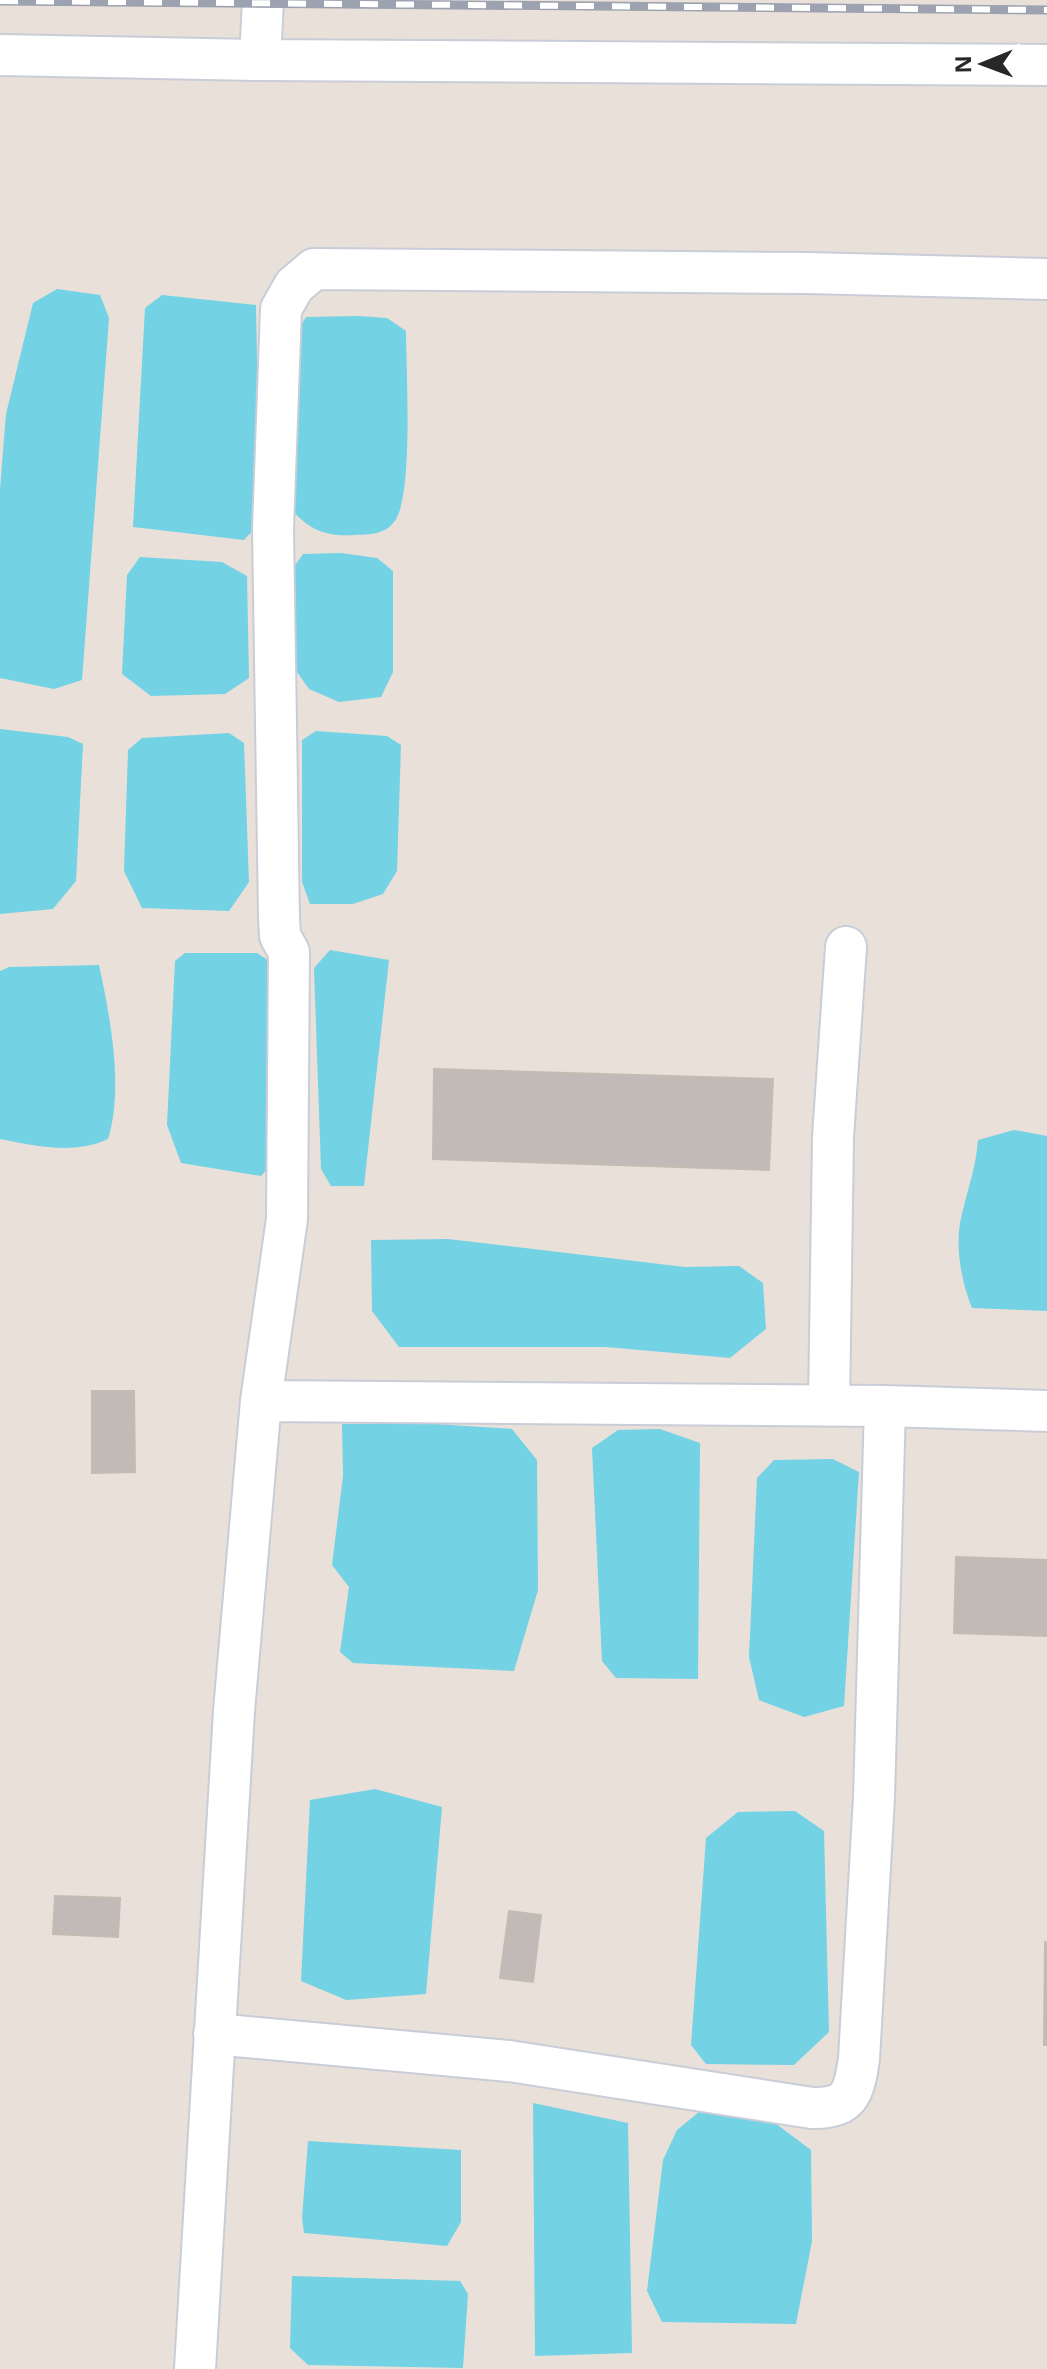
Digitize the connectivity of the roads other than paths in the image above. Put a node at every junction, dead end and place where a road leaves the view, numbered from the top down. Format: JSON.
{"nodes":[{"id":1,"x":263,"y":0,"type":"edge"},
{"id":2,"x":0,"y":55,"type":"edge"},
{"id":3,"x":260,"y":60,"type":"junction"},
{"id":4,"x":1047,"y":65,"type":"edge"},
{"id":5,"x":1047,"y":279,"type":"edge"},
{"id":6,"x":846,"y":947,"type":"dead end"},
{"id":7,"x":261,"y":1401,"type":"junction"},
{"id":8,"x":829,"y":1406,"type":"junction"},
{"id":9,"x":885,"y":1406,"type":"junction"},
{"id":10,"x":1047,"y":1411,"type":"edge"},
{"id":11,"x":214,"y":2034,"type":"junction"},
{"id":12,"x":195,"y":2369,"type":"edge"}],
"edges":[{"from":1,"to":3,"type":"street"},
{"from":2,"to":3,"type":"street"},
{"from":3,"to":4,"type":"street"},
{"from":5,"to":7,"type":"street"},
{"from":6,"to":8,"type":"street"},
{"from":7,"to":8,"type":"street"},
{"from":7,"to":11,"type":"street"},
{"from":8,"to":9,"type":"street"},
{"from":9,"to":10,"type":"street"},
{"from":9,"to":11,"type":"street"},
{"from":11,"to":12,"type":"street"}]}
